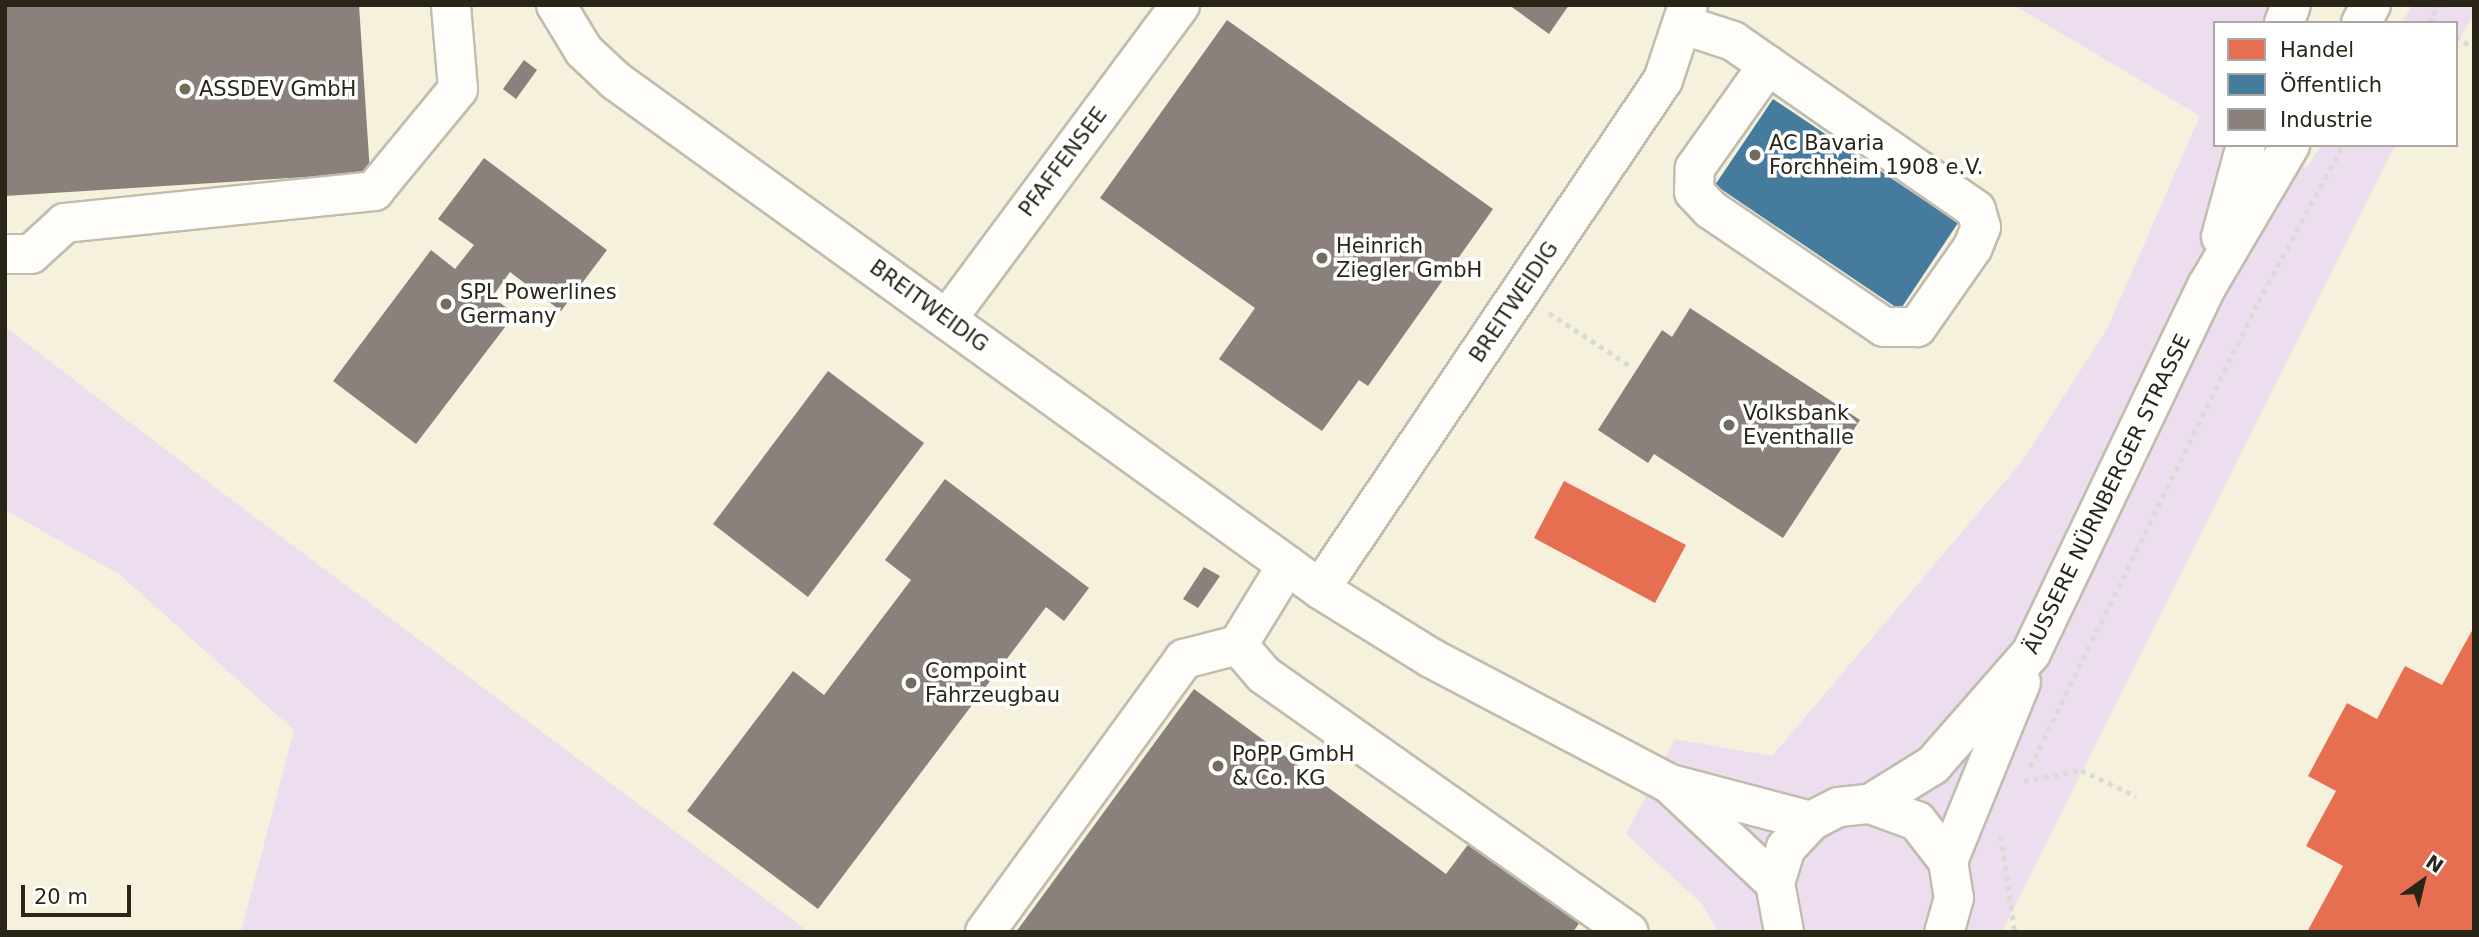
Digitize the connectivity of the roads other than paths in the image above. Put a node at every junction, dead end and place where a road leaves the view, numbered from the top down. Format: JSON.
{"nodes":[{"id":1,"x":451,"y":5,"type":"edge"},
{"id":2,"x":556,"y":5,"type":"edge"},
{"id":3,"x":1180,"y":5,"type":"edge"},
{"id":4,"x":2371,"y":5,"type":"edge"},
{"id":5,"x":1686,"y":15,"type":"edge"},
{"id":6,"x":2362,"y":21,"type":"edge"},
{"id":7,"x":1768,"y":65,"type":"junction"},
{"id":8,"x":2245,"y":147,"type":"edge"},
{"id":9,"x":2289,"y":147,"type":"edge"},
{"id":10,"x":5,"y":254,"type":"edge"},
{"id":11,"x":2207,"y":286,"type":"junction"},
{"id":12,"x":947,"y":319,"type":"junction"},
{"id":13,"x":1287,"y":565,"type":"junction"},
{"id":14,"x":1320,"y":589,"type":"junction"},
{"id":15,"x":1238,"y":645,"type":"junction"},
{"id":16,"x":2031,"y":653,"type":"junction"},
{"id":17,"x":1670,"y":784,"type":"junction"},
{"id":18,"x":1870,"y":804,"type":"junction"},
{"id":19,"x":1811,"y":821,"type":"junction"},
{"id":20,"x":1948,"y":860,"type":"junction"},
{"id":21,"x":1775,"y":883,"type":"junction"},
{"id":22,"x":1951,"y":927,"type":"edge"},
{"id":23,"x":985,"y":932,"type":"edge"},
{"id":24,"x":1629,"y":932,"type":"edge"},
{"id":25,"x":1784,"y":932,"type":"edge"}],
"edges":[{"from":1,"to":10,"type":"street"},
{"from":2,"to":12,"type":"street","name":"BREITWEIDIG"},
{"from":3,"to":12,"type":"street","name":"PFAFFENSEE"},
{"from":4,"to":6,"type":"street"},
{"from":5,"to":7,"type":"street"},
{"from":5,"to":14,"type":"street","name":"BREITWEIDIG"},
{"from":7,"to":7,"type":"street"},
{"from":8,"to":11,"type":"street","name":"ÄUSSERE NÜRNBERGER STRASSE"},
{"from":9,"to":11,"type":"street","name":"ÄUSSERE NÜRNBERGER STRASSE"},
{"from":11,"to":16,"type":"street","name":"ÄUSSERE NÜRNBERGER STRASSE"},
{"from":12,"to":13,"type":"street","name":"BREITWEIDIG"},
{"from":13,"to":14,"type":"street","name":"BREITWEIDIG"},
{"from":13,"to":15,"type":"street"},
{"from":14,"to":17,"type":"street","name":"BREITWEIDIG"},
{"from":15,"to":23,"type":"street"},
{"from":15,"to":24,"type":"street"},
{"from":16,"to":18,"type":"street","name":"ÄUSSERE NÜRNBERGER STRASSE"},
{"from":16,"to":20,"type":"street"},
{"from":17,"to":19,"type":"street","name":"BREITWEIDIG"},
{"from":17,"to":21,"type":"street","name":"BREITWEIDIG"},
{"from":18,"to":19,"type":"street"},
{"from":18,"to":20,"type":"street"},
{"from":19,"to":21,"type":"street"},
{"from":20,"to":22,"type":"street"},
{"from":21,"to":25,"type":"street"}]}
